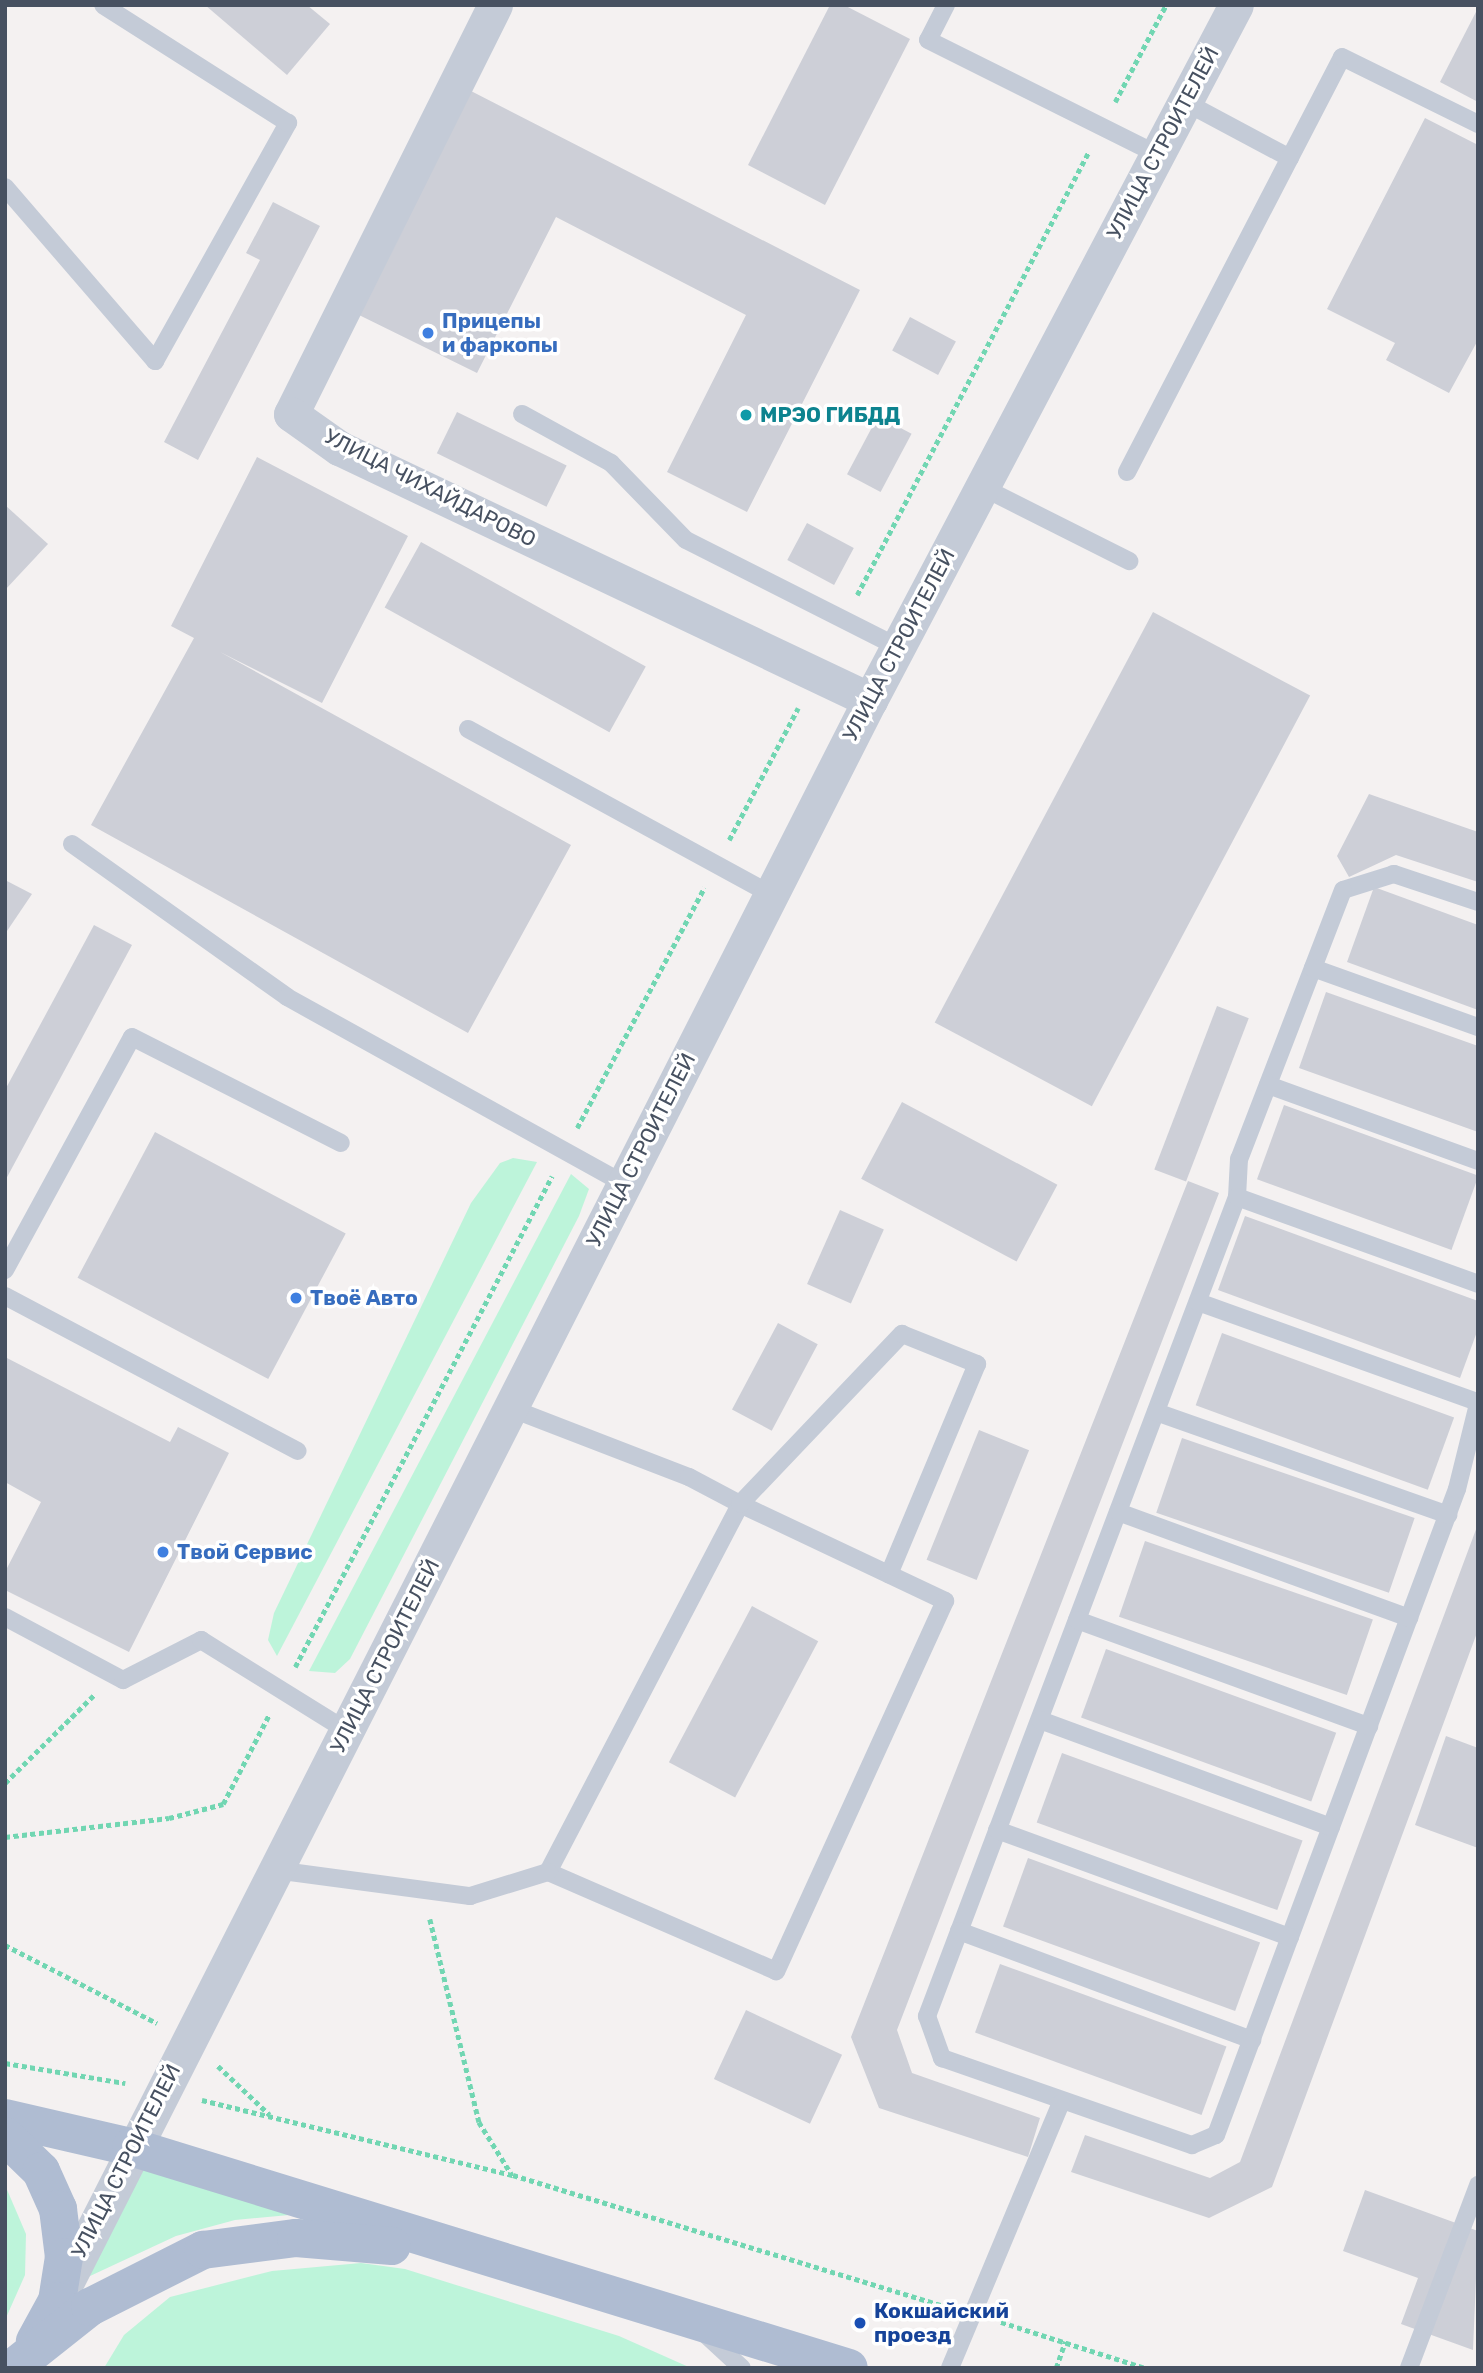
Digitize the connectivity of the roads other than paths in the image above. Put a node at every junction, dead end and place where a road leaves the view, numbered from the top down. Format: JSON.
{"nodes":[{"id":1,"x":103,"y":5,"type":"edge"},
{"id":2,"x":495,"y":5,"type":"edge"},
{"id":3,"x":946,"y":5,"type":"edge"},
{"id":4,"x":1236,"y":5,"type":"edge"},
{"id":5,"x":1185,"y":102,"type":"junction"},
{"id":6,"x":1478,"y":124,"type":"edge"},
{"id":7,"x":1157,"y":154,"type":"junction"},
{"id":8,"x":1290,"y":158,"type":"junction"},
{"id":9,"x":5,"y":187,"type":"edge"},
{"id":10,"x":522,"y":414,"type":"dead end"},
{"id":11,"x":1127,"y":472,"type":"dead end"},
{"id":12,"x":982,"y":487,"type":"junction"},
{"id":13,"x":1129,"y":561,"type":"dead end"},
{"id":14,"x":898,"y":647,"type":"junction"},
{"id":15,"x":870,"y":700,"type":"junction"},
{"id":16,"x":468,"y":729,"type":"dead end"},
{"id":17,"x":72,"y":844,"type":"dead end"},
{"id":18,"x":771,"y":894,"type":"junction"},
{"id":19,"x":1478,"y":902,"type":"edge"},
{"id":20,"x":1313,"y":968,"type":"junction"},
{"id":21,"x":1478,"y":1027,"type":"edge"},
{"id":22,"x":1268,"y":1084,"type":"junction"},
{"id":23,"x":341,"y":1143,"type":"dead end"},
{"id":24,"x":1478,"y":1161,"type":"edge"},
{"id":25,"x":624,"y":1184,"type":"junction"},
{"id":26,"x":1237,"y":1198,"type":"junction"},
{"id":27,"x":5,"y":1270,"type":"edge"},
{"id":28,"x":1478,"y":1284,"type":"edge"},
{"id":29,"x":5,"y":1296,"type":"edge"},
{"id":30,"x":1198,"y":1301,"type":"junction"},
{"id":31,"x":1478,"y":1403,"type":"edge"},
{"id":32,"x":510,"y":1408,"type":"junction"},
{"id":33,"x":1156,"y":1412,"type":"junction"},
{"id":34,"x":298,"y":1451,"type":"dead end"},
{"id":35,"x":740,"y":1504,"type":"junction"},
{"id":36,"x":1118,"y":1512,"type":"junction"},
{"id":37,"x":1448,"y":1515,"type":"junction"},
{"id":38,"x":889,"y":1574,"type":"junction"},
{"id":39,"x":5,"y":1617,"type":"edge"},
{"id":40,"x":1409,"y":1618,"type":"junction"},
{"id":41,"x":1077,"y":1620,"type":"junction"},
{"id":42,"x":1040,"y":1720,"type":"junction"},
{"id":43,"x":1369,"y":1726,"type":"junction"},
{"id":44,"x":347,"y":1731,"type":"junction"},
{"id":45,"x":1331,"y":1827,"type":"junction"},
{"id":46,"x":997,"y":1830,"type":"junction"},
{"id":47,"x":275,"y":1870,"type":"junction"},
{"id":48,"x":548,"y":1872,"type":"junction"},
{"id":49,"x":959,"y":1931,"type":"junction"},
{"id":50,"x":1290,"y":1937,"type":"junction"},
{"id":51,"x":1252,"y":2040,"type":"junction"},
{"id":52,"x":1061,"y":2104,"type":"junction"},
{"id":53,"x":5,"y":2118,"type":"edge"},
{"id":54,"x":5,"y":2136,"type":"edge"},
{"id":55,"x":131,"y":2147,"type":"junction"},
{"id":56,"x":1478,"y":2185,"type":"edge"},
{"id":57,"x":450,"y":2243,"type":"junction"},
{"id":58,"x":57,"y":2301,"type":"junction"},
{"id":59,"x":687,"y":2317,"type":"junction"},
{"id":60,"x":22,"y":2358,"type":"edge"},
{"id":61,"x":742,"y":2368,"type":"edge"},
{"id":62,"x":849,"y":2368,"type":"edge"},
{"id":63,"x":950,"y":2368,"type":"edge"},
{"id":64,"x":1409,"y":2368,"type":"edge"}],
"edges":[{"from":1,"to":9,"type":"lane"},
{"from":2,"to":15,"type":"street","name":"УЛИЦА ЧИХАЙДАРОВО"},
{"from":3,"to":7,"type":"lane"},
{"from":4,"to":5,"type":"street","name":"УЛИЦА СТРОИТЕЛЕЙ"},
{"from":5,"to":7,"type":"street","name":"УЛИЦА СТРОИТЕЛЕЙ"},
{"from":5,"to":8,"type":"lane"},
{"from":6,"to":8,"type":"lane"},
{"from":7,"to":12,"type":"street","name":"УЛИЦА СТРОИТЕЛЕЙ"},
{"from":8,"to":11,"type":"lane"},
{"from":10,"to":14,"type":"lane"},
{"from":12,"to":13,"type":"lane"},
{"from":12,"to":14,"type":"street","name":"УЛИЦА СТРОИТЕЛЕЙ"},
{"from":14,"to":15,"type":"street","name":"УЛИЦА СТРОИТЕЛЕЙ"},
{"from":15,"to":18,"type":"street","name":"УЛИЦА СТРОИТЕЛЕЙ"},
{"from":16,"to":18,"type":"lane"},
{"from":17,"to":25,"type":"lane"},
{"from":18,"to":25,"type":"street","name":"УЛИЦА СТРОИТЕЛЕЙ"},
{"from":19,"to":20,"type":"lane"},
{"from":20,"to":21,"type":"lane"},
{"from":20,"to":22,"type":"lane"},
{"from":22,"to":24,"type":"lane"},
{"from":22,"to":26,"type":"lane"},
{"from":23,"to":27,"type":"lane"},
{"from":25,"to":32,"type":"street","name":"УЛИЦА СТРОИТЕЛЕЙ"},
{"from":26,"to":28,"type":"lane"},
{"from":26,"to":30,"type":"lane"},
{"from":29,"to":34,"type":"lane"},
{"from":30,"to":31,"type":"lane"},
{"from":30,"to":33,"type":"lane"},
{"from":31,"to":37,"type":"lane"},
{"from":32,"to":35,"type":"lane"},
{"from":32,"to":44,"type":"street","name":"УЛИЦА СТРОИТЕЛЕЙ"},
{"from":33,"to":36,"type":"lane"},
{"from":33,"to":37,"type":"lane"},
{"from":35,"to":38,"type":"lane"},
{"from":35,"to":38,"type":"lane"},
{"from":35,"to":48,"type":"lane"},
{"from":36,"to":40,"type":"lane"},
{"from":36,"to":41,"type":"lane"},
{"from":37,"to":40,"type":"lane"},
{"from":38,"to":48,"type":"lane"},
{"from":39,"to":44,"type":"lane"},
{"from":40,"to":43,"type":"lane"},
{"from":41,"to":42,"type":"lane"},
{"from":41,"to":43,"type":"lane"},
{"from":42,"to":45,"type":"lane"},
{"from":42,"to":46,"type":"lane"},
{"from":43,"to":45,"type":"lane"},
{"from":44,"to":47,"type":"street","name":"УЛИЦА СТРОИТЕЛЕЙ"},
{"from":45,"to":50,"type":"lane"},
{"from":46,"to":49,"type":"lane"},
{"from":46,"to":50,"type":"lane"},
{"from":47,"to":48,"type":"lane"},
{"from":47,"to":55,"type":"street","name":"УЛИЦА СТРОИТЕЛЕЙ"},
{"from":49,"to":51,"type":"lane"},
{"from":49,"to":52,"type":"lane"},
{"from":50,"to":51,"type":"lane"},
{"from":51,"to":52,"type":"lane"},
{"from":52,"to":63,"type":"lane"},
{"from":53,"to":55,"type":"main road"},
{"from":54,"to":58,"type":"main road"},
{"from":55,"to":57,"type":"main road"},
{"from":55,"to":58,"type":"street","name":"УЛИЦА СТРОИТЕЛЕЙ"},
{"from":56,"to":64,"type":"lane"},
{"from":57,"to":59,"type":"main road"},
{"from":57,"to":60,"type":"main road"},
{"from":58,"to":60,"type":"main road"},
{"from":59,"to":61,"type":"lane"},
{"from":59,"to":62,"type":"main road"}]}
